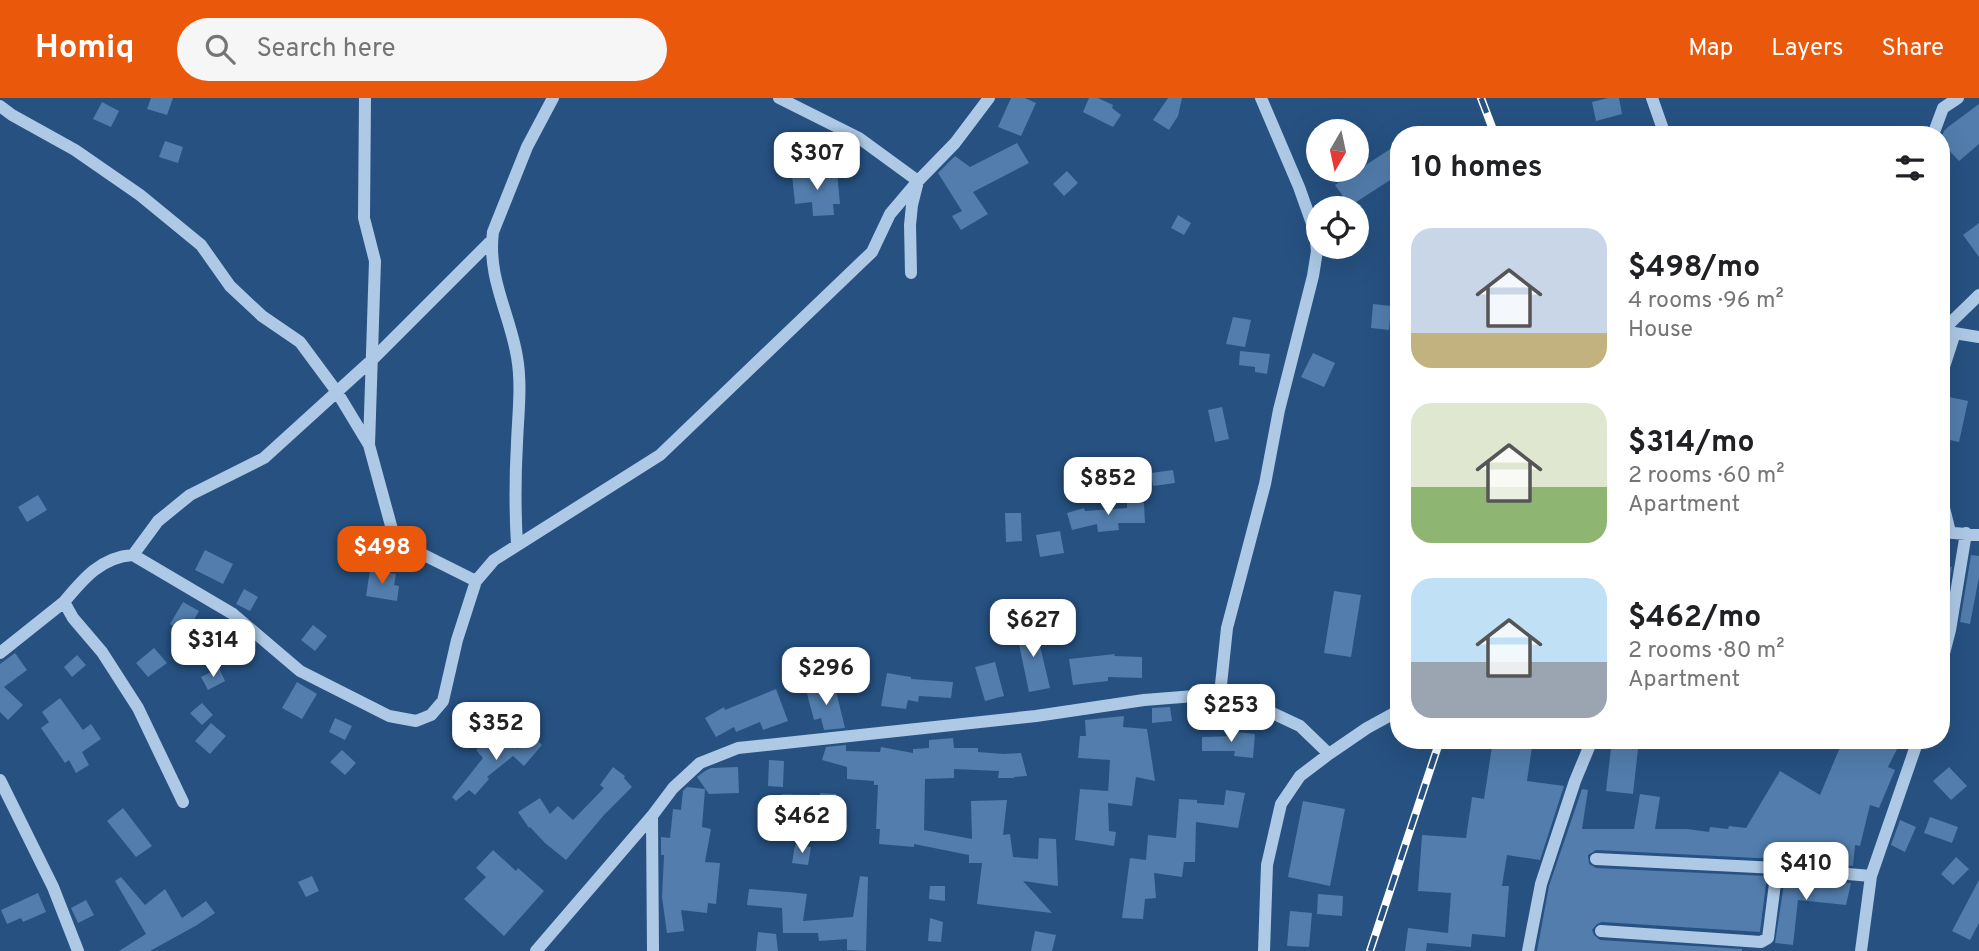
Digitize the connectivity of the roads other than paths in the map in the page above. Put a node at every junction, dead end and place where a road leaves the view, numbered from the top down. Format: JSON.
{"nodes":[{"id":1,"x":365,"y":98,"type":"edge"},
{"id":2,"x":553,"y":98,"type":"edge"},
{"id":3,"x":779,"y":98,"type":"edge"},
{"id":4,"x":989,"y":98,"type":"edge"},
{"id":5,"x":1261,"y":98,"type":"edge"},
{"id":6,"x":1652,"y":98,"type":"edge"},
{"id":7,"x":1958,"y":98,"type":"edge"},
{"id":8,"x":1939,"y":103,"type":"edge"},
{"id":9,"x":0,"y":106,"type":"edge"},
{"id":10,"x":1662,"y":126,"type":"edge"},
{"id":11,"x":1935,"y":126,"type":"edge"},
{"id":12,"x":918,"y":181,"type":"junction"},
{"id":13,"x":491,"y":241,"type":"junction"},
{"id":14,"x":911,"y":273,"type":"dead end"},
{"id":15,"x":1979,"y":295,"type":"edge"},
{"id":16,"x":1950,"y":322,"type":"edge"},
{"id":17,"x":1950,"y":332,"type":"edge"},
{"id":18,"x":1955,"y":333,"type":"junction"},
{"id":19,"x":1979,"y":337,"type":"edge"},
{"id":20,"x":1950,"y":348,"type":"edge"},
{"id":21,"x":373,"y":359,"type":"junction"},
{"id":22,"x":337,"y":392,"type":"junction"},
{"id":23,"x":369,"y":445,"type":"junction"},
{"id":24,"x":1950,"y":532,"type":"edge"},
{"id":25,"x":1973,"y":534,"type":"edge"},
{"id":26,"x":517,"y":545,"type":"junction"},
{"id":27,"x":133,"y":555,"type":"junction"},
{"id":28,"x":476,"y":581,"type":"junction"},
{"id":29,"x":64,"y":602,"type":"junction"},
{"id":30,"x":1950,"y":630,"type":"edge"},
{"id":31,"x":0,"y":653,"type":"edge"},
{"id":32,"x":1220,"y":694,"type":"junction"},
{"id":33,"x":1390,"y":715,"type":"edge"},
{"id":34,"x":1588,"y":749,"type":"edge"},
{"id":35,"x":1915,"y":749,"type":"edge"},
{"id":36,"x":1329,"y":754,"type":"junction"},
{"id":37,"x":0,"y":780,"type":"edge"},
{"id":38,"x":183,"y":803,"type":"dead end"},
{"id":39,"x":652,"y":816,"type":"junction"},
{"id":40,"x":1596,"y":859,"type":"dead end"},
{"id":41,"x":1777,"y":868,"type":"junction"},
{"id":42,"x":1871,"y":876,"type":"junction"},
{"id":43,"x":1601,"y":930,"type":"dead end"},
{"id":44,"x":78,"y":951,"type":"edge"},
{"id":45,"x":536,"y":951,"type":"edge"},
{"id":46,"x":653,"y":951,"type":"edge"},
{"id":47,"x":1264,"y":951,"type":"edge"},
{"id":48,"x":1528,"y":951,"type":"edge"},
{"id":49,"x":1861,"y":951,"type":"edge"}],
"edges":[{"from":1,"to":21,"type":"street"},
{"from":2,"to":13,"type":"street"},
{"from":3,"to":12,"type":"street"},
{"from":4,"to":12,"type":"street"},
{"from":5,"to":32,"type":"street"},
{"from":6,"to":10,"type":"street"},
{"from":7,"to":8,"type":"street"},
{"from":8,"to":11,"type":"street"},
{"from":9,"to":22,"type":"street"},
{"from":12,"to":14,"type":"street"},
{"from":12,"to":26,"type":"street"},
{"from":13,"to":21,"type":"street"},
{"from":13,"to":26,"type":"street"},
{"from":15,"to":16,"type":"street"},
{"from":17,"to":18,"type":"street"},
{"from":18,"to":19,"type":"street"},
{"from":18,"to":20,"type":"street"},
{"from":21,"to":22,"type":"street"},
{"from":21,"to":23,"type":"street"},
{"from":22,"to":23,"type":"street"},
{"from":22,"to":27,"type":"street"},
{"from":23,"to":28,"type":"street"},
{"from":24,"to":25,"type":"street"},
{"from":25,"to":30,"type":"street"},
{"from":26,"to":28,"type":"street"},
{"from":27,"to":28,"type":"street"},
{"from":27,"to":29,"type":"street"},
{"from":29,"to":31,"type":"street"},
{"from":29,"to":38,"type":"street"},
{"from":32,"to":36,"type":"street"},
{"from":32,"to":39,"type":"street"},
{"from":33,"to":36,"type":"street"},
{"from":34,"to":48,"type":"street"},
{"from":35,"to":42,"type":"street"},
{"from":36,"to":47,"type":"street"},
{"from":37,"to":44,"type":"street"},
{"from":39,"to":45,"type":"street"},
{"from":39,"to":46,"type":"street"},
{"from":40,"to":41,"type":"street"},
{"from":41,"to":42,"type":"street"},
{"from":41,"to":43,"type":"street"},
{"from":42,"to":49,"type":"street"}]}
